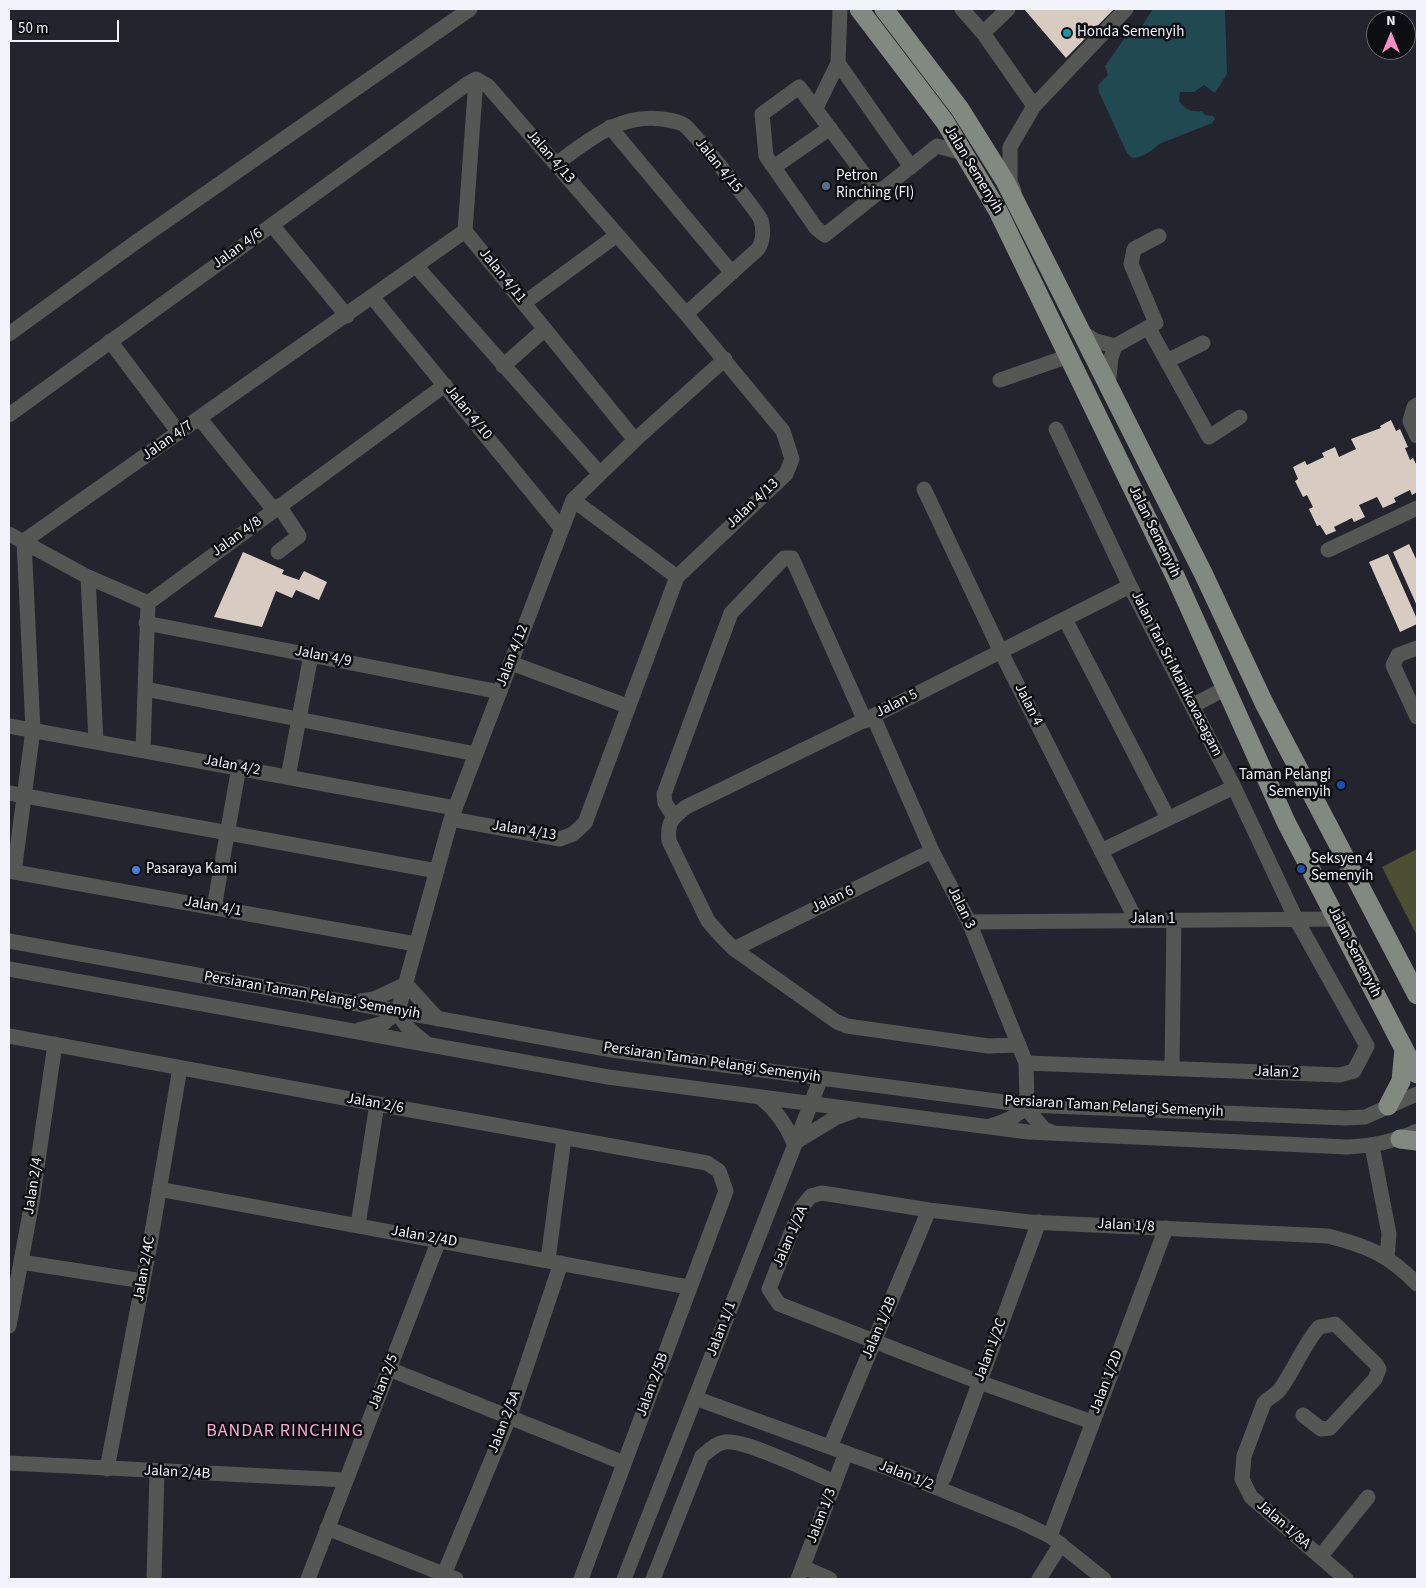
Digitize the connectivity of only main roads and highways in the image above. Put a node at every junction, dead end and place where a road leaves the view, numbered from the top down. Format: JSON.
{"nodes":[{"id":1,"x":859,"y":9,"type":"edge"},
{"id":2,"x":884,"y":9,"type":"edge"},
{"id":3,"x":1417,"y":995,"type":"edge"},
{"id":4,"x":1404,"y":1049,"type":"junction"},
{"id":5,"x":1417,"y":1074,"type":"edge"},
{"id":6,"x":1388,"y":1106,"type":"road end"}],
"edges":[{"from":1,"to":4,"type":"main road","name":"Jalan Semenyih"},
{"from":2,"to":3,"type":"main road","name":"Jalan Semenyih"},
{"from":4,"to":5,"type":"main road","name":"Jalan Semenyih"},
{"from":4,"to":6,"type":"main road"}]}
